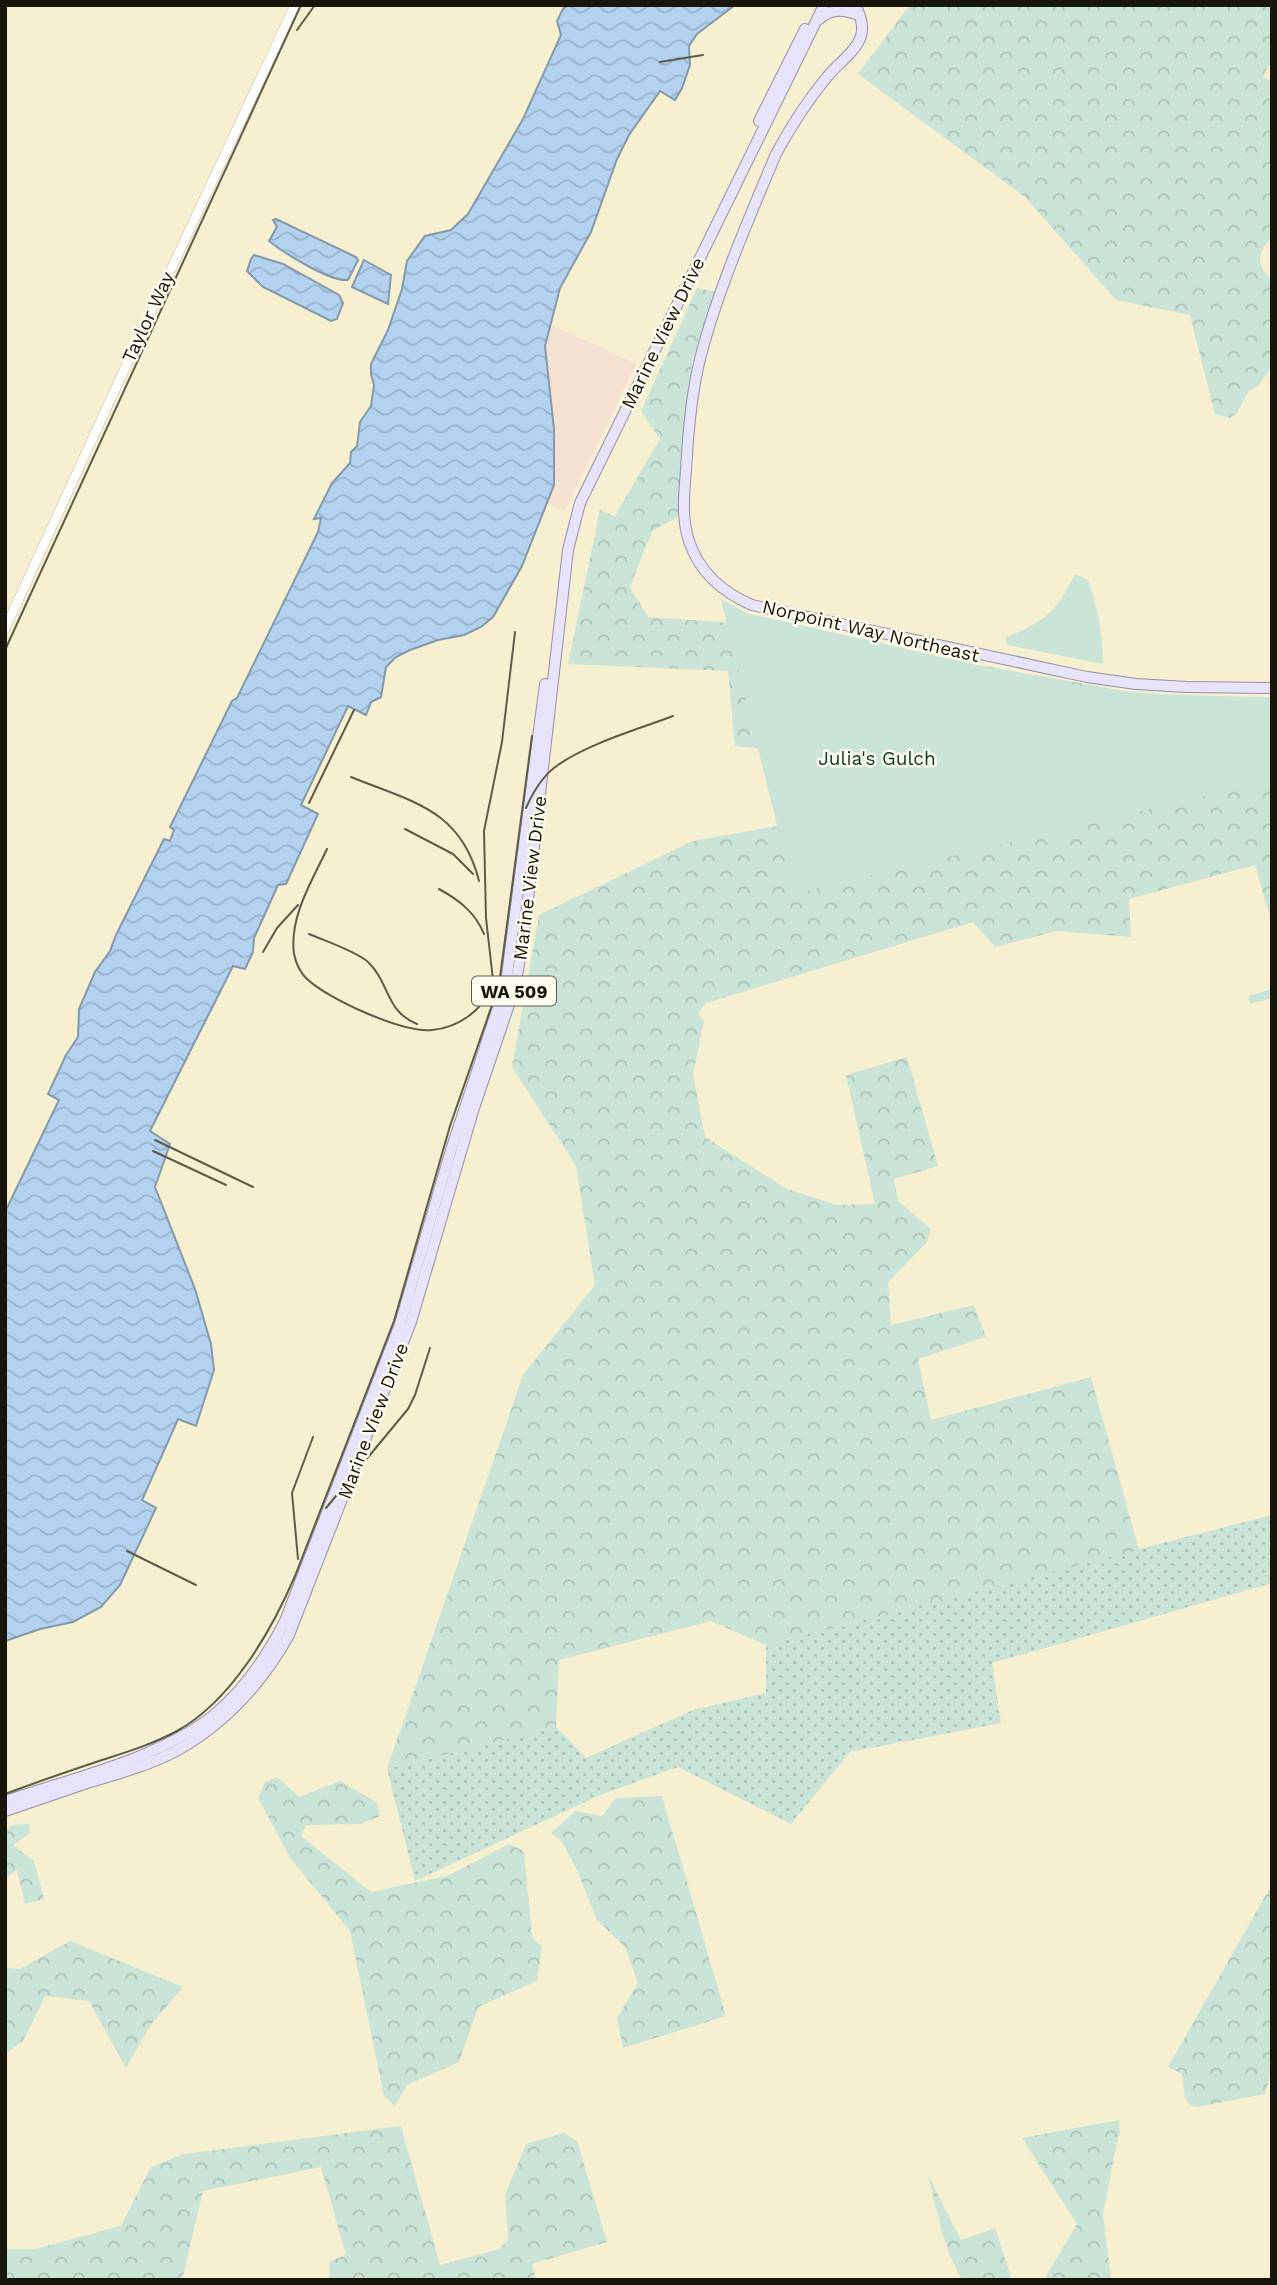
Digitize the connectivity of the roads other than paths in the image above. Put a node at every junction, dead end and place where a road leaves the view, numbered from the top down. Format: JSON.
{"nodes":[{"id":1,"x":295,"y":5,"type":"edge"},
{"id":2,"x":854,"y":8,"type":"edge"},
{"id":3,"x":819,"y":9,"type":"edge"},
{"id":4,"x":5,"y":629,"type":"edge"},
{"id":5,"x":1272,"y":688,"type":"edge"},
{"id":6,"x":5,"y":1801,"type":"edge"},
{"id":7,"x":5,"y":1811,"type":"edge"}],
"edges":[{"from":1,"to":4,"type":"street","name":"Taylor Way"},
{"from":2,"to":3,"type":"main road","name":"Norpoint Way Northeast"},
{"from":2,"to":5,"type":"main road","name":"Norpoint Way Northeast"},
{"from":3,"to":6,"type":"main road","name":"Marine View Drive","number":"WA 509"},
{"from":3,"to":7,"type":"main road","name":"Marine View Drive","number":"WA 509"}]}
